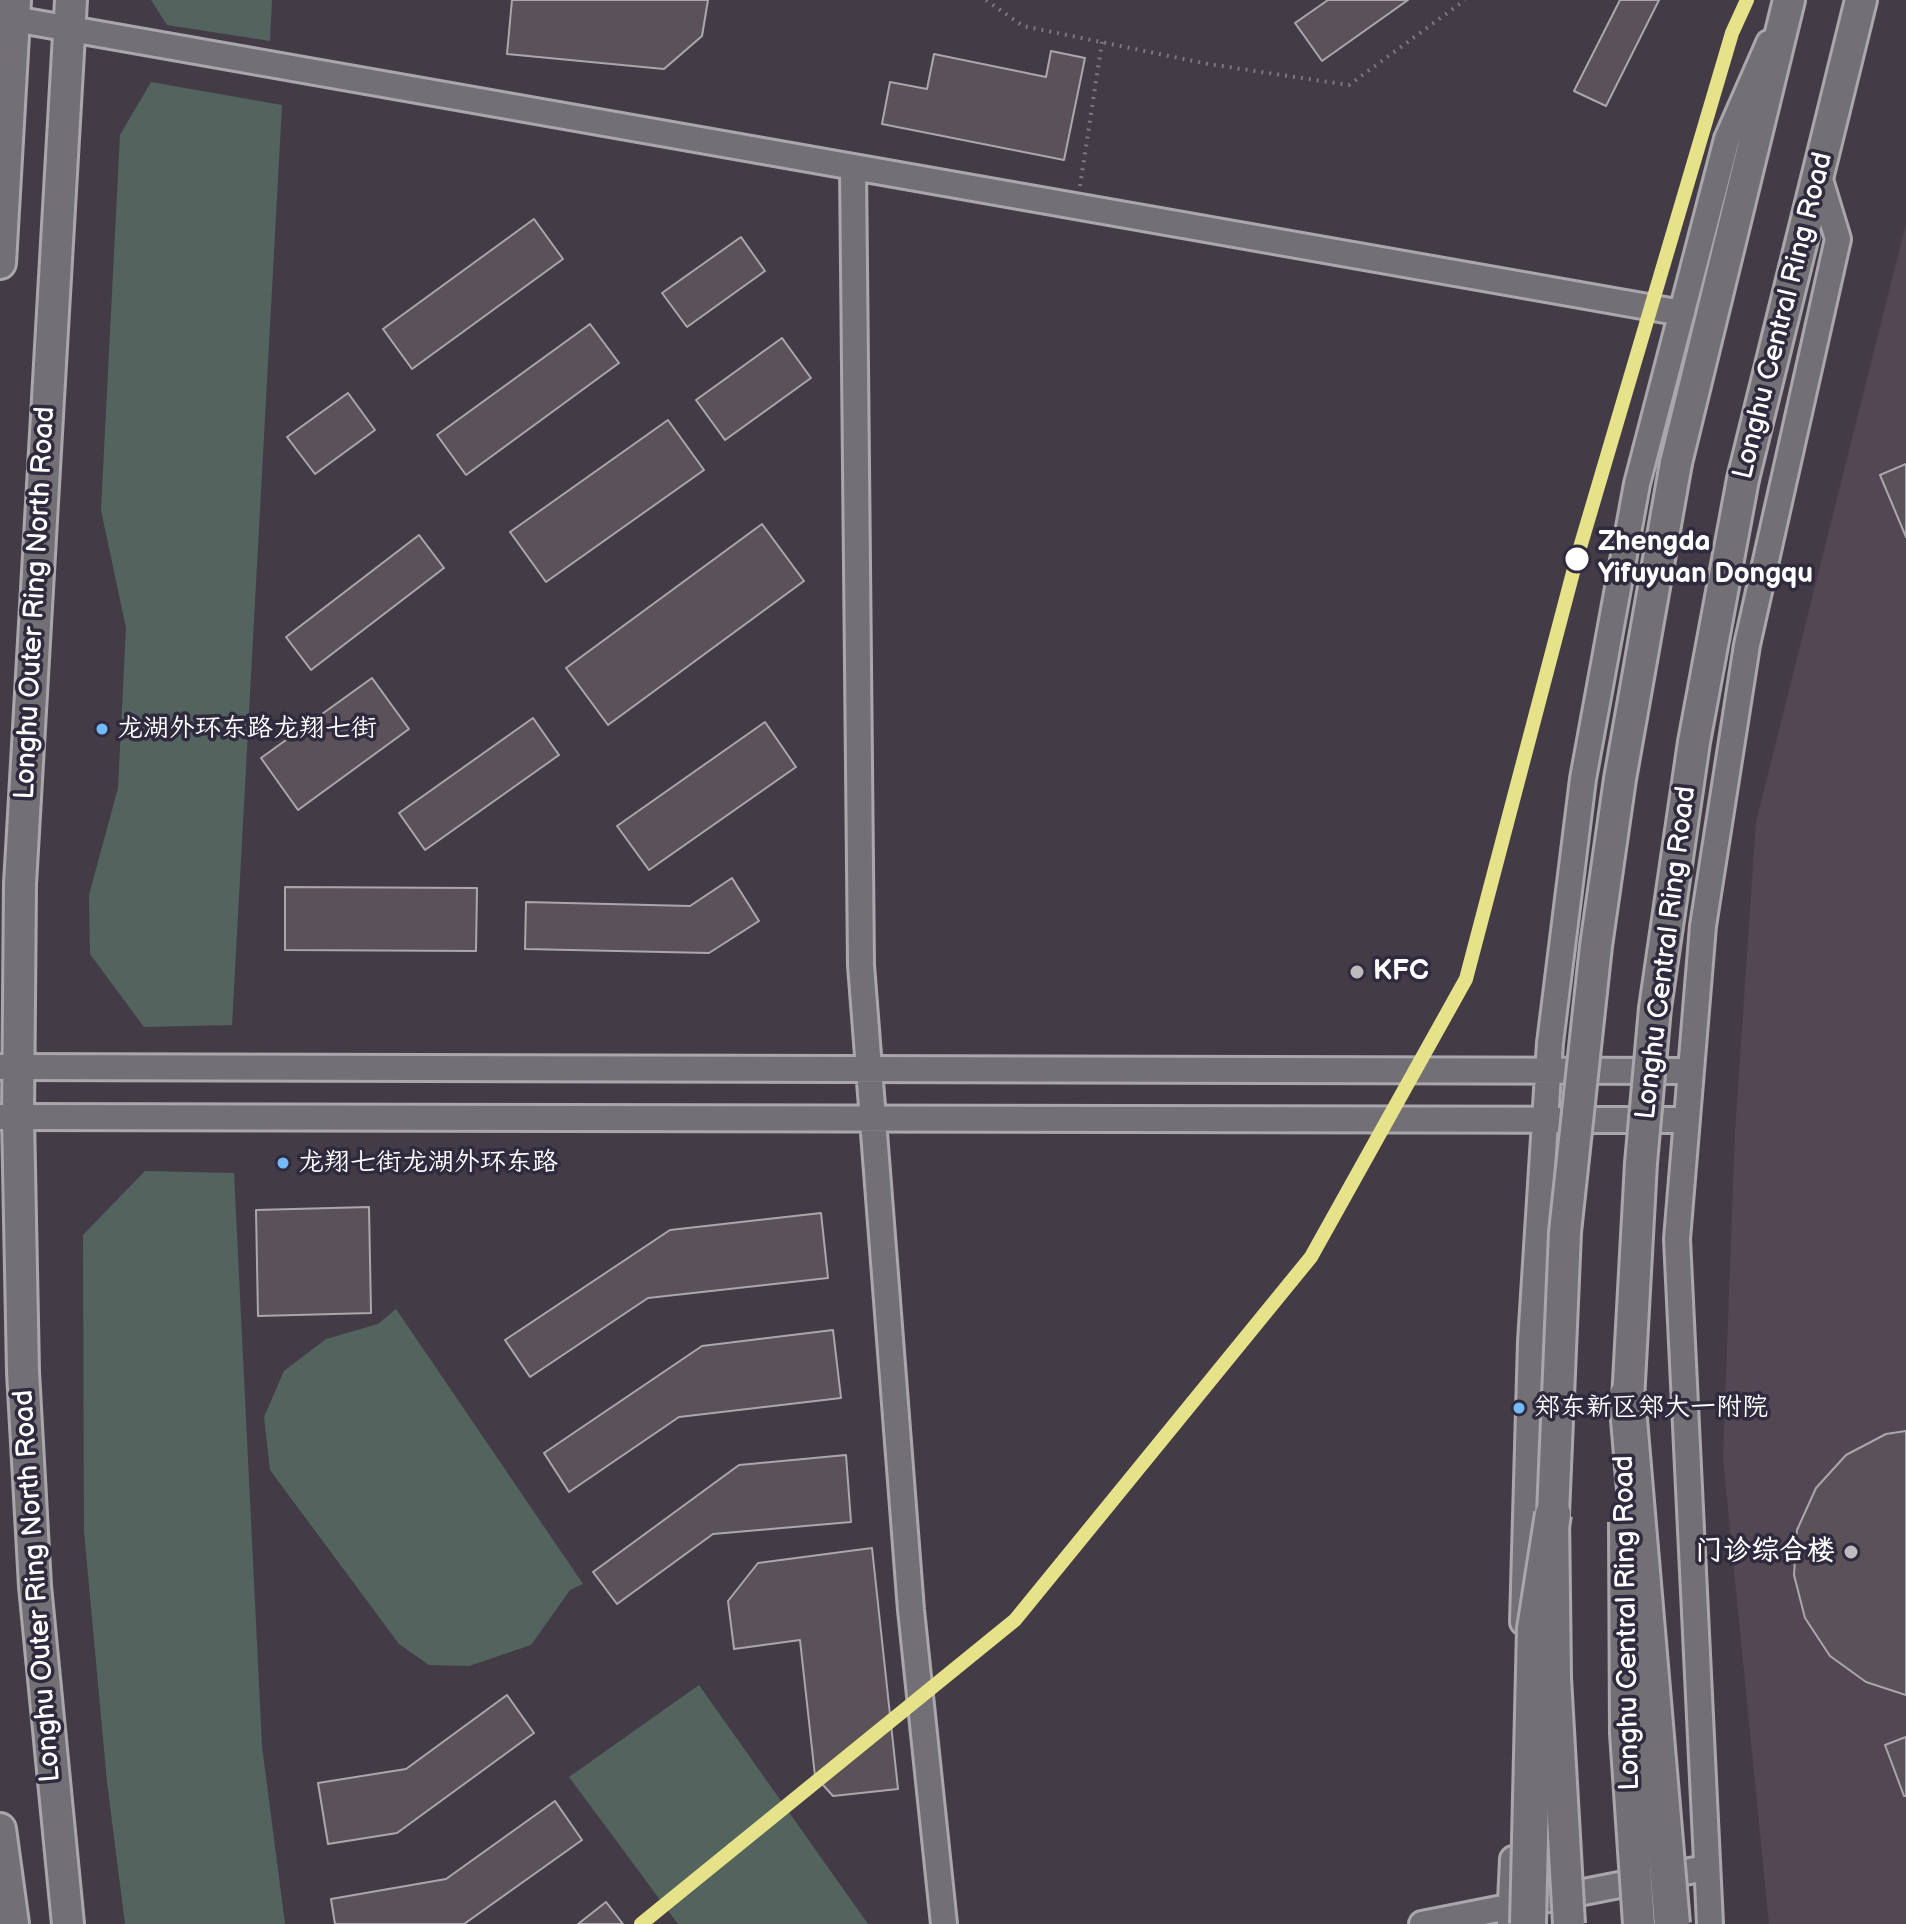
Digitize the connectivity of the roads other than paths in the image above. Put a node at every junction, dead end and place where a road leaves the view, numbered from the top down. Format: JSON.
{"nodes":[{"id":1,"x":1788,"y":0,"type":"edge"},
{"id":2,"x":1861,"y":0,"type":"edge"},
{"id":3,"x":15,"y":9,"type":"edge"},
{"id":4,"x":70,"y":14,"type":"edge"},
{"id":5,"x":853,"y":167,"type":"junction"},
{"id":6,"x":1818,"y":172,"type":"junction"},
{"id":7,"x":0,"y":263,"type":"edge"},
{"id":8,"x":1682,"y":313,"type":"junction"},
{"id":9,"x":9,"y":1067,"type":"edge"},
{"id":10,"x":869,"y":1069,"type":"junction"},
{"id":11,"x":1549,"y":1071,"type":"junction"},
{"id":12,"x":1691,"y":1071,"type":"junction"},
{"id":13,"x":9,"y":1117,"type":"edge"},
{"id":14,"x":873,"y":1118,"type":"junction"},
{"id":15,"x":1546,"y":1120,"type":"junction"},
{"id":16,"x":1687,"y":1120,"type":"junction"},
{"id":17,"x":1627,"y":1396,"type":"junction"},
{"id":18,"x":1553,"y":1514,"type":"junction"},
{"id":19,"x":0,"y":1829,"type":"edge"},
{"id":20,"x":1705,"y":1868,"type":"junction"},
{"id":21,"x":1517,"y":1918,"type":"edge"},
{"id":22,"x":13,"y":1924,"type":"edge"},
{"id":23,"x":68,"y":1924,"type":"edge"},
{"id":24,"x":944,"y":1924,"type":"edge"},
{"id":25,"x":1422,"y":1924,"type":"edge"},
{"id":26,"x":1569,"y":1924,"type":"edge"},
{"id":27,"x":1639,"y":1924,"type":"edge"},
{"id":28,"x":1672,"y":1924,"type":"edge"},
{"id":29,"x":1710,"y":1924,"type":"edge"}],
"edges":[{"from":1,"to":8,"type":"street"},
{"from":1,"to":18,"type":"main road","bridge":true},
{"from":2,"to":6,"type":"main road","name":"Longhu Central Ring Road"},
{"from":3,"to":4,"type":"street"},
{"from":3,"to":7,"type":"main road"},
{"from":4,"to":5,"type":"street"},
{"from":4,"to":9,"type":"main road","name":"Longhu Outer Ring North Road"},
{"from":5,"to":8,"type":"street"},
{"from":5,"to":10,"type":"street"},
{"from":6,"to":12,"type":"street"},
{"from":6,"to":17,"type":"main road","name":"Longhu Central Ring Road","bridge":true},
{"from":8,"to":11,"type":"street"},
{"from":9,"to":10,"type":"street"},
{"from":9,"to":13,"type":"main road","name":"Longhu Outer Ring North Road"},
{"from":10,"to":11,"type":"street"},
{"from":10,"to":14,"type":"street"},
{"from":11,"to":12,"type":"street"},
{"from":11,"to":15,"type":"street"},
{"from":12,"to":16,"type":"street"},
{"from":13,"to":14,"type":"street"},
{"from":13,"to":23,"type":"main road","name":"Longhu Outer Ring North Road"},
{"from":14,"to":15,"type":"street"},
{"from":14,"to":24,"type":"street"},
{"from":15,"to":16,"type":"street"},
{"from":15,"to":21,"type":"street"},
{"from":16,"to":20,"type":"street"},
{"from":17,"to":27,"type":"main road","name":"Longhu Central Ring Road","bridge":true},
{"from":17,"to":28,"type":"highway","bridge":true},
{"from":18,"to":21,"type":"highway","bridge":true},
{"from":18,"to":26,"type":"main road","bridge":true},
{"from":19,"to":22,"type":"main road"},
{"from":20,"to":21,"type":"street"},
{"from":20,"to":29,"type":"street"},
{"from":21,"to":25,"type":"street"}]}
